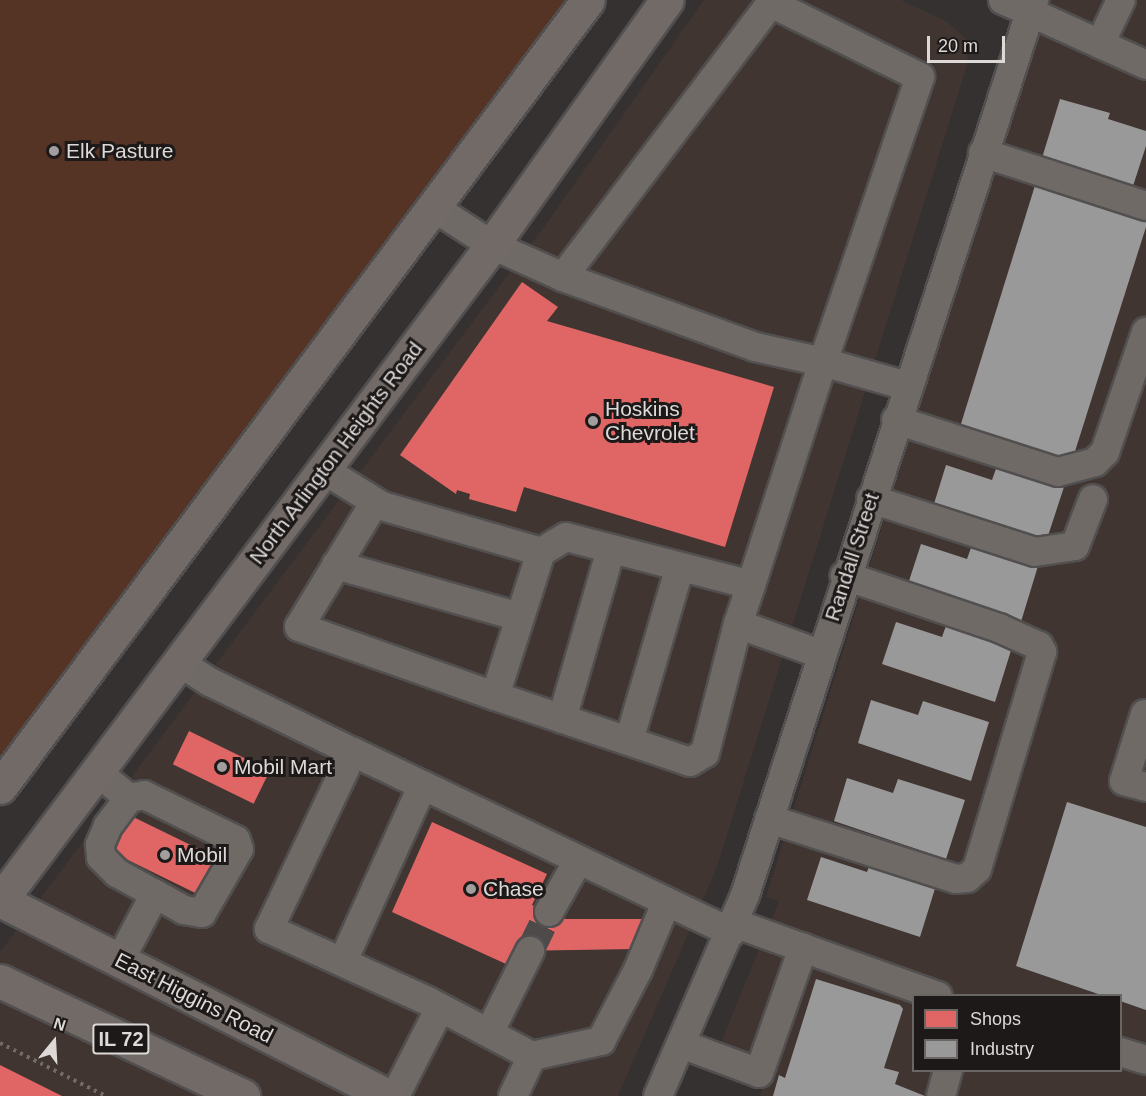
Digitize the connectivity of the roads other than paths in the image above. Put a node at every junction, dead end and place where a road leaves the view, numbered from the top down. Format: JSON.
{"nodes":[{"id":1,"x":588,"y":0,"type":"edge"},
{"id":2,"x":667,"y":0,"type":"edge"},
{"id":3,"x":1003,"y":0,"type":"edge"},
{"id":4,"x":1121,"y":0,"type":"edge"},
{"id":5,"x":1031,"y":6,"type":"edge"},
{"id":6,"x":1100,"y":44,"type":"junction"},
{"id":7,"x":1146,"y":65,"type":"edge"},
{"id":8,"x":983,"y":153,"type":"junction"},
{"id":9,"x":1146,"y":206,"type":"edge"},
{"id":10,"x":433,"y":207,"type":"junction"},
{"id":11,"x":492,"y":245,"type":"junction"},
{"id":12,"x":562,"y":277,"type":"junction"},
{"id":13,"x":1146,"y":332,"type":"edge"},
{"id":14,"x":823,"y":362,"type":"junction"},
{"id":15,"x":907,"y":386,"type":"junction"},
{"id":16,"x":896,"y":420,"type":"junction"},
{"id":17,"x":324,"y":470,"type":"junction"},
{"id":18,"x":871,"y":499,"type":"junction"},
{"id":19,"x":1093,"y":499,"type":"dead end"},
{"id":20,"x":375,"y":502,"type":"junction"},
{"id":21,"x":610,"y":549,"type":"junction"},
{"id":22,"x":541,"y":552,"type":"junction"},
{"id":23,"x":336,"y":565,"type":"junction"},
{"id":24,"x":680,"y":567,"type":"junction"},
{"id":25,"x":845,"y":576,"type":"junction"},
{"id":26,"x":751,"y":585,"type":"junction"},
{"id":27,"x":520,"y":617,"type":"junction"},
{"id":28,"x":738,"y":624,"type":"junction"},
{"id":29,"x":820,"y":654,"type":"junction"},
{"id":30,"x":179,"y":662,"type":"junction"},
{"id":31,"x":495,"y":696,"type":"junction"},
{"id":32,"x":1146,"y":712,"type":"edge"},
{"id":33,"x":562,"y":719,"type":"junction"},
{"id":34,"x":629,"y":741,"type":"junction"},
{"id":35,"x":353,"y":752,"type":"junction"},
{"id":36,"x":97,"y":772,"type":"junction"},
{"id":37,"x":423,"y":785,"type":"junction"},
{"id":38,"x":0,"y":787,"type":"edge"},
{"id":39,"x":1146,"y":787,"type":"edge"},
{"id":40,"x":129,"y":798,"type":"junction"},
{"id":41,"x":768,"y":819,"type":"junction"},
{"id":42,"x":578,"y":861,"type":"junction"},
{"id":43,"x":155,"y":894,"type":"junction"},
{"id":44,"x":0,"y":900,"type":"edge"},
{"id":45,"x":666,"y":903,"type":"junction"},
{"id":46,"x":549,"y":912,"type":"tunnel mouth"},
{"id":47,"x":733,"y":928,"type":"junction"},
{"id":48,"x":803,"y":948,"type":"junction"},
{"id":49,"x":530,"y":951,"type":"tunnel mouth"},
{"id":50,"x":120,"y":960,"type":"junction"},
{"id":51,"x":343,"y":961,"type":"junction"},
{"id":52,"x":0,"y":981,"type":"edge"},
{"id":53,"x":932,"y":994,"type":"edge"},
{"id":54,"x":440,"y":1008,"type":"junction"},
{"id":55,"x":489,"y":1033,"type":"junction"},
{"id":56,"x":681,"y":1044,"type":"junction"},
{"id":57,"x":1122,"y":1053,"type":"edge"},
{"id":58,"x":532,"y":1056,"type":"junction"},
{"id":59,"x":1146,"y":1060,"type":"edge"},
{"id":60,"x":948,"y":1072,"type":"edge"},
{"id":61,"x":243,"y":1096,"type":"edge"},
{"id":62,"x":388,"y":1096,"type":"edge"},
{"id":63,"x":394,"y":1096,"type":"edge"},
{"id":64,"x":513,"y":1096,"type":"edge"},
{"id":65,"x":658,"y":1096,"type":"edge"},
{"id":66,"x":941,"y":1096,"type":"edge"}],
"edges":[{"from":1,"to":10,"type":"main road"},
{"from":2,"to":11,"type":"main road","name":"North Arlington Heights Road"},
{"from":3,"to":5,"type":"street"},
{"from":4,"to":6,"type":"street"},
{"from":5,"to":6,"type":"street"},
{"from":5,"to":8,"type":"street","name":"Randall Street"},
{"from":6,"to":7,"type":"street"},
{"from":8,"to":9,"type":"street"},
{"from":8,"to":15,"type":"street","name":"Randall Street"},
{"from":10,"to":11,"type":"street"},
{"from":10,"to":38,"type":"main road"},
{"from":11,"to":12,"type":"street"},
{"from":11,"to":17,"type":"main road","name":"North Arlington Heights Road"},
{"from":12,"to":14,"type":"street"},
{"from":12,"to":14,"type":"street"},
{"from":13,"to":16,"type":"street"},
{"from":14,"to":15,"type":"street"},
{"from":14,"to":26,"type":"street"},
{"from":15,"to":16,"type":"street","name":"Randall Street"},
{"from":16,"to":18,"type":"street","name":"Randall Street"},
{"from":17,"to":20,"type":"street"},
{"from":17,"to":30,"type":"main road","name":"North Arlington Heights Road"},
{"from":18,"to":19,"type":"street"},
{"from":18,"to":25,"type":"street","name":"Randall Street"},
{"from":20,"to":22,"type":"street"},
{"from":20,"to":23,"type":"street"},
{"from":21,"to":22,"type":"street"},
{"from":21,"to":24,"type":"street"},
{"from":21,"to":33,"type":"street"},
{"from":22,"to":27,"type":"street"},
{"from":23,"to":27,"type":"street"},
{"from":23,"to":31,"type":"street"},
{"from":24,"to":26,"type":"street"},
{"from":24,"to":34,"type":"street"},
{"from":25,"to":29,"type":"street","name":"Randall Street"},
{"from":25,"to":41,"type":"street"},
{"from":26,"to":28,"type":"street"},
{"from":27,"to":31,"type":"street"},
{"from":28,"to":29,"type":"street"},
{"from":28,"to":34,"type":"street"},
{"from":29,"to":41,"type":"street","name":"Randall Street"},
{"from":30,"to":35,"type":"street"},
{"from":30,"to":36,"type":"main road","name":"North Arlington Heights Road"},
{"from":31,"to":33,"type":"street"},
{"from":32,"to":39,"type":"street"},
{"from":33,"to":34,"type":"street"},
{"from":35,"to":37,"type":"street"},
{"from":35,"to":51,"type":"street"},
{"from":36,"to":40,"type":"street"},
{"from":36,"to":44,"type":"main road","name":"North Arlington Heights Road"},
{"from":37,"to":42,"type":"street"},
{"from":37,"to":51,"type":"street"},
{"from":40,"to":43,"type":"street"},
{"from":40,"to":43,"type":"street"},
{"from":41,"to":47,"type":"street","name":"Randall Street"},
{"from":42,"to":45,"type":"street"},
{"from":42,"to":46,"type":"street"},
{"from":43,"to":50,"type":"street"},
{"from":44,"to":50,"type":"main road","name":"East Higgins Road"},
{"from":45,"to":47,"type":"street"},
{"from":45,"to":58,"type":"street"},
{"from":47,"to":48,"type":"street"},
{"from":47,"to":56,"type":"street","name":"Randall Street"},
{"from":48,"to":53,"type":"street"},
{"from":48,"to":56,"type":"street"},
{"from":49,"to":55,"type":"street"},
{"from":50,"to":62,"type":"main road","name":"East Higgins Road"},
{"from":51,"to":54,"type":"street"},
{"from":52,"to":61,"type":"main road","number":"IL 72"},
{"from":54,"to":55,"type":"street"},
{"from":54,"to":63,"type":"street"},
{"from":55,"to":58,"type":"street"},
{"from":56,"to":65,"type":"street","name":"Randall Street"},
{"from":57,"to":59,"type":"street"},
{"from":58,"to":64,"type":"street"},
{"from":60,"to":66,"type":"street"}]}
